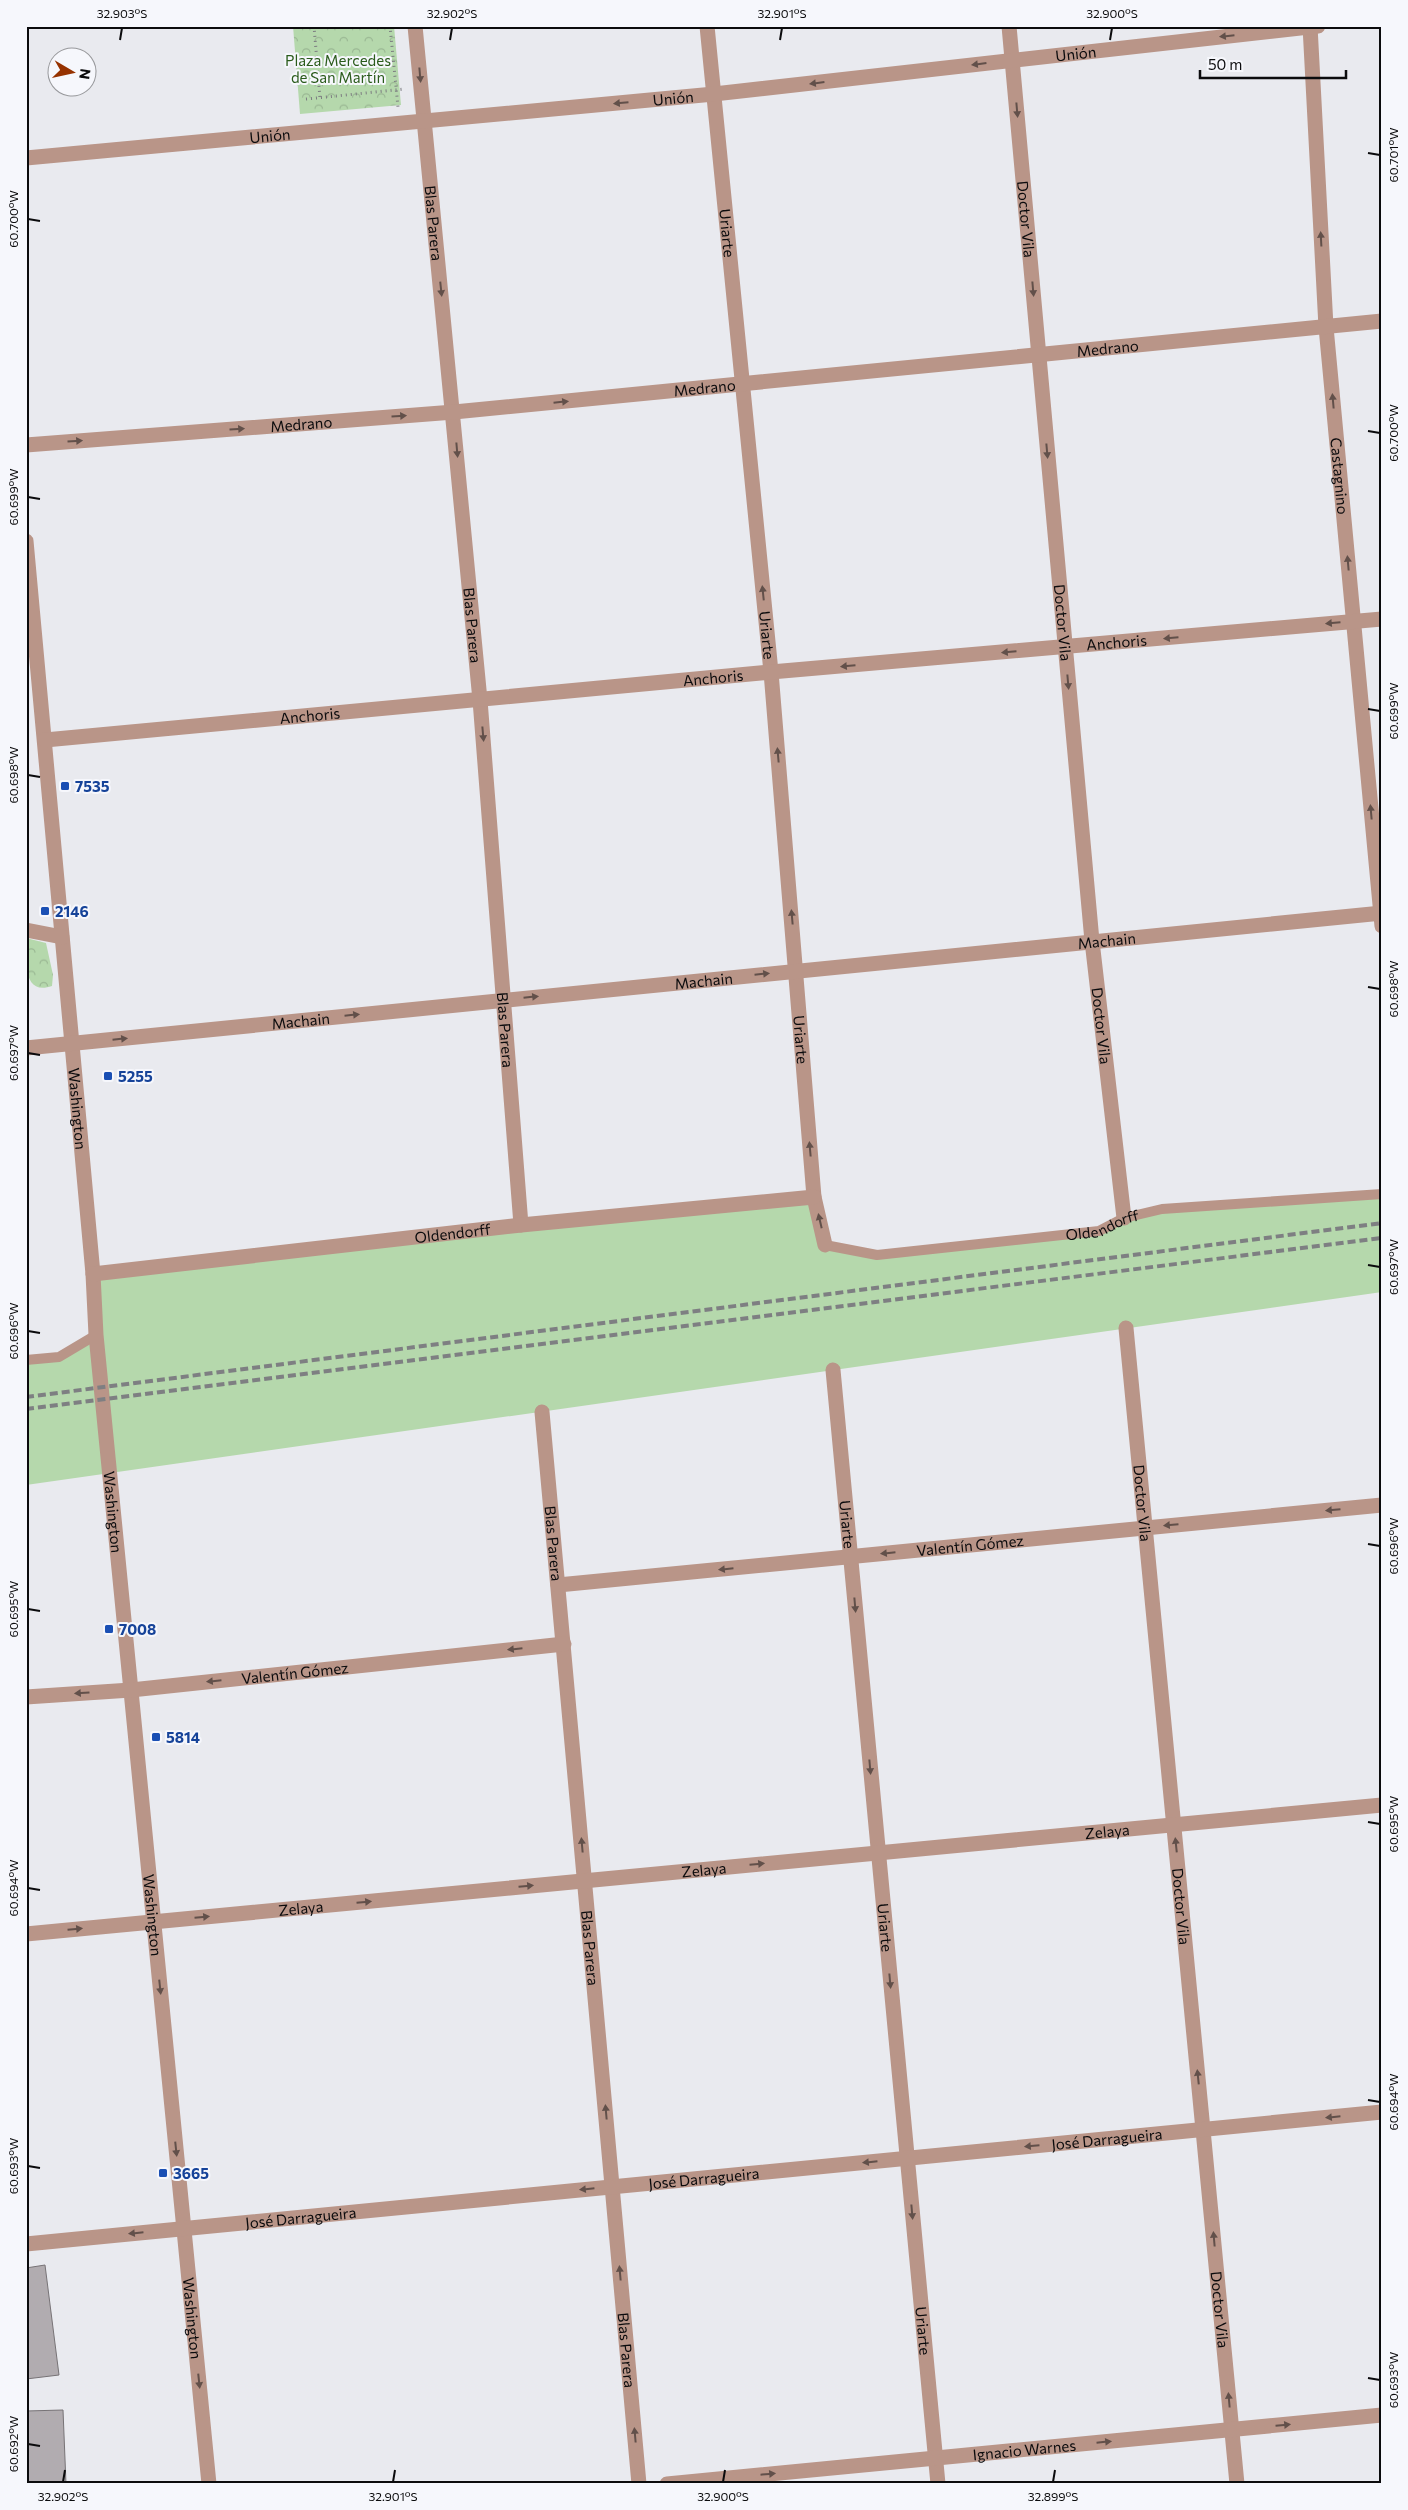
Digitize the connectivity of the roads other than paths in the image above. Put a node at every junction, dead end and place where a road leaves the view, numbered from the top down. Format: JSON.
{"nodes":[{"id":1,"x":415,"y":26,"type":"edge"},
{"id":2,"x":708,"y":26,"type":"edge"},
{"id":3,"x":1009,"y":26,"type":"edge"},
{"id":4,"x":1313,"y":26,"type":"edge"},
{"id":5,"x":1012,"y":60,"type":"junction"},
{"id":6,"x":714,"y":94,"type":"junction"},
{"id":7,"x":424,"y":121,"type":"junction"},
{"id":8,"x":26,"y":158,"type":"edge"},
{"id":9,"x":1382,"y":321,"type":"edge"},
{"id":10,"x":1326,"y":327,"type":"junction"},
{"id":11,"x":1039,"y":355,"type":"junction"},
{"id":12,"x":741,"y":384,"type":"junction"},
{"id":13,"x":454,"y":412,"type":"junction"},
{"id":14,"x":26,"y":445,"type":"edge"},
{"id":15,"x":26,"y":541,"type":"edge"},
{"id":16,"x":1382,"y":619,"type":"edge"},
{"id":17,"x":1353,"y":622,"type":"junction"},
{"id":18,"x":1065,"y":647,"type":"junction"},
{"id":19,"x":771,"y":672,"type":"junction"},
{"id":20,"x":480,"y":700,"type":"junction"},
{"id":21,"x":45,"y":740,"type":"junction"},
{"id":22,"x":1381,"y":917,"type":"edge"},
{"id":23,"x":26,"y":930,"type":"edge"},
{"id":24,"x":62,"y":937,"type":"junction"},
{"id":25,"x":1092,"y":941,"type":"junction"},
{"id":26,"x":796,"y":970,"type":"junction"},
{"id":27,"x":505,"y":999,"type":"junction"},
{"id":28,"x":72,"y":1044,"type":"junction"},
{"id":29,"x":26,"y":1048,"type":"edge"},
{"id":30,"x":1382,"y":1194,"type":"edge"},
{"id":31,"x":814,"y":1198,"type":"junction"},
{"id":32,"x":1124,"y":1218,"type":"junction"},
{"id":33,"x":521,"y":1225,"type":"junction"},
{"id":34,"x":825,"y":1244,"type":"joint"},
{"id":35,"x":93,"y":1274,"type":"junction"},
{"id":36,"x":1126,"y":1328,"type":"dead end"},
{"id":37,"x":96,"y":1335,"type":"junction"},
{"id":38,"x":26,"y":1360,"type":"edge"},
{"id":39,"x":833,"y":1370,"type":"dead end"},
{"id":40,"x":542,"y":1412,"type":"dead end"},
{"id":41,"x":1382,"y":1505,"type":"edge"},
{"id":42,"x":1146,"y":1528,"type":"junction"},
{"id":43,"x":851,"y":1556,"type":"junction"},
{"id":44,"x":558,"y":1585,"type":"junction"},
{"id":45,"x":564,"y":1644,"type":"junction"},
{"id":46,"x":131,"y":1690,"type":"junction"},
{"id":47,"x":26,"y":1697,"type":"edge"},
{"id":48,"x":1382,"y":1805,"type":"edge"},
{"id":49,"x":1174,"y":1825,"type":"junction"},
{"id":50,"x":878,"y":1853,"type":"junction"},
{"id":51,"x":585,"y":1880,"type":"junction"},
{"id":52,"x":154,"y":1922,"type":"junction"},
{"id":53,"x":26,"y":1934,"type":"edge"},
{"id":54,"x":1382,"y":2112,"type":"edge"},
{"id":55,"x":1203,"y":2130,"type":"junction"},
{"id":56,"x":907,"y":2158,"type":"junction"},
{"id":57,"x":612,"y":2187,"type":"junction"},
{"id":58,"x":184,"y":2228,"type":"junction"},
{"id":59,"x":26,"y":2244,"type":"edge"},
{"id":60,"x":1382,"y":2415,"type":"edge"},
{"id":61,"x":1232,"y":2430,"type":"junction"},
{"id":62,"x":936,"y":2458,"type":"junction"},
{"id":63,"x":209,"y":2484,"type":"edge"},
{"id":64,"x":639,"y":2484,"type":"edge"},
{"id":65,"x":667,"y":2484,"type":"edge"},
{"id":66,"x":938,"y":2484,"type":"edge"},
{"id":67,"x":1237,"y":2484,"type":"edge"}],
"edges":[{"from":1,"to":7,"type":"street","name":"Blas Parera","one_way":true},
{"from":2,"to":6,"type":"street","name":"Uriarte"},
{"from":3,"to":5,"type":"street","name":"Doctor Vila"},
{"from":4,"to":5,"type":"street","name":"Unión","one_way":true},
{"from":10,"to":4,"type":"street","name":"Castagnino","one_way":true},
{"from":5,"to":6,"type":"street","name":"Unión","one_way":true},
{"from":5,"to":11,"type":"street","name":"Doctor Vila","one_way":true},
{"from":6,"to":7,"type":"street","name":"Unión","one_way":true},
{"from":6,"to":12,"type":"street","name":"Uriarte"},
{"from":7,"to":8,"type":"street","name":"Unión"},
{"from":7,"to":13,"type":"street","name":"Blas Parera","one_way":true},
{"from":9,"to":10,"type":"street","name":"Medrano"},
{"from":10,"to":11,"type":"street","name":"Medrano"},
{"from":17,"to":10,"type":"street","name":"Castagnino","one_way":true},
{"from":11,"to":12,"type":"street","name":"Medrano"},
{"from":11,"to":18,"type":"street","name":"Doctor Vila","one_way":true},
{"from":13,"to":12,"type":"street","name":"Medrano","one_way":true},
{"from":19,"to":12,"type":"street","name":"Uriarte","one_way":true},
{"from":14,"to":13,"type":"street","name":"Medrano","one_way":true},
{"from":13,"to":20,"type":"street","name":"Blas Parera","one_way":true},
{"from":15,"to":21,"type":"street","name":"Washington"},
{"from":16,"to":17,"type":"street","name":"Anchoris"},
{"from":17,"to":18,"type":"street","name":"Anchoris","one_way":true},
{"from":22,"to":17,"type":"street","name":"Castagnino","one_way":true},
{"from":18,"to":19,"type":"street","name":"Anchoris","one_way":true},
{"from":18,"to":25,"type":"street","name":"Doctor Vila","one_way":true},
{"from":19,"to":20,"type":"street","name":"Anchoris"},
{"from":26,"to":19,"type":"street","name":"Uriarte","one_way":true},
{"from":20,"to":21,"type":"street","name":"Anchoris"},
{"from":20,"to":27,"type":"street","name":"Blas Parera","one_way":true},
{"from":21,"to":24,"type":"street","name":"Washington"},
{"from":22,"to":25,"type":"street","name":"Machain"},
{"from":23,"to":24,"type":"street"},
{"from":24,"to":28,"type":"street","name":"Washington"},
{"from":25,"to":26,"type":"street","name":"Machain"},
{"from":25,"to":32,"type":"street","name":"Doctor Vila"},
{"from":27,"to":26,"type":"street","name":"Machain","one_way":true},
{"from":31,"to":26,"type":"street","name":"Uriarte","one_way":true},
{"from":28,"to":27,"type":"street","name":"Machain","one_way":true},
{"from":27,"to":33,"type":"street","name":"Blas Parera"},
{"from":28,"to":29,"type":"street","name":"Machain"},
{"from":28,"to":35,"type":"street","name":"Washington"},
{"from":30,"to":32,"type":"lane","name":"Oldendorff"},
{"from":31,"to":33,"type":"street","name":"Oldendorff"},
{"from":34,"to":31,"type":"street","name":"Uriarte","one_way":true},
{"from":32,"to":34,"type":"lane","name":"Oldendorff"},
{"from":33,"to":35,"type":"street","name":"Oldendorff"},
{"from":35,"to":37,"type":"street","name":"Washington"},
{"from":36,"to":42,"type":"street","name":"Doctor Vila"},
{"from":37,"to":38,"type":"lane"},
{"from":37,"to":46,"type":"street","name":"Washington"},
{"from":39,"to":43,"type":"street","name":"Uriarte"},
{"from":40,"to":44,"type":"street","name":"Blas Parera"},
{"from":41,"to":42,"type":"street","name":"Valentín Gómez","one_way":true},
{"from":42,"to":43,"type":"street","name":"Valentín Gómez","one_way":true},
{"from":42,"to":49,"type":"street","name":"Doctor Vila"},
{"from":43,"to":44,"type":"street","name":"Valentín Gómez","one_way":true},
{"from":43,"to":50,"type":"street","name":"Uriarte","one_way":true},
{"from":44,"to":45,"type":"street","name":"Blas Parera"},
{"from":45,"to":46,"type":"street","name":"Valentín Gómez","one_way":true},
{"from":51,"to":45,"type":"street","name":"Blas Parera","one_way":true},
{"from":46,"to":47,"type":"street","name":"Valentín Gómez","one_way":true},
{"from":46,"to":52,"type":"street","name":"Washington"},
{"from":48,"to":49,"type":"street","name":"Zelaya"},
{"from":49,"to":50,"type":"street","name":"Zelaya"},
{"from":55,"to":49,"type":"street","name":"Doctor Vila","one_way":true},
{"from":51,"to":50,"type":"street","name":"Zelaya","one_way":true},
{"from":50,"to":56,"type":"street","name":"Uriarte","one_way":true},
{"from":52,"to":51,"type":"street","name":"Zelaya","one_way":true},
{"from":57,"to":51,"type":"street","name":"Blas Parera","one_way":true},
{"from":53,"to":52,"type":"street","name":"Zelaya","one_way":true},
{"from":52,"to":58,"type":"street","name":"Washington","one_way":true},
{"from":54,"to":55,"type":"street","name":"José Darragueira","one_way":true},
{"from":55,"to":56,"type":"street","name":"José Darragueira","one_way":true},
{"from":61,"to":55,"type":"street","name":"Doctor Vila","one_way":true},
{"from":56,"to":57,"type":"street","name":"José Darragueira","one_way":true},
{"from":56,"to":62,"type":"street","name":"Uriarte","one_way":true},
{"from":57,"to":58,"type":"street","name":"José Darragueira","one_way":true},
{"from":64,"to":57,"type":"street","name":"Blas Parera","one_way":true},
{"from":58,"to":59,"type":"street","name":"José Darragueira","one_way":true},
{"from":58,"to":63,"type":"street","name":"Washington","one_way":true},
{"from":61,"to":60,"type":"street","name":"Ignacio Warnes","one_way":true},
{"from":62,"to":61,"type":"street","name":"Ignacio Warnes","one_way":true},
{"from":61,"to":67,"type":"street","name":"Doctor Vila"},
{"from":65,"to":62,"type":"street","name":"Ignacio Warnes","one_way":true},
{"from":62,"to":66,"type":"street","name":"Uriarte"}]}
